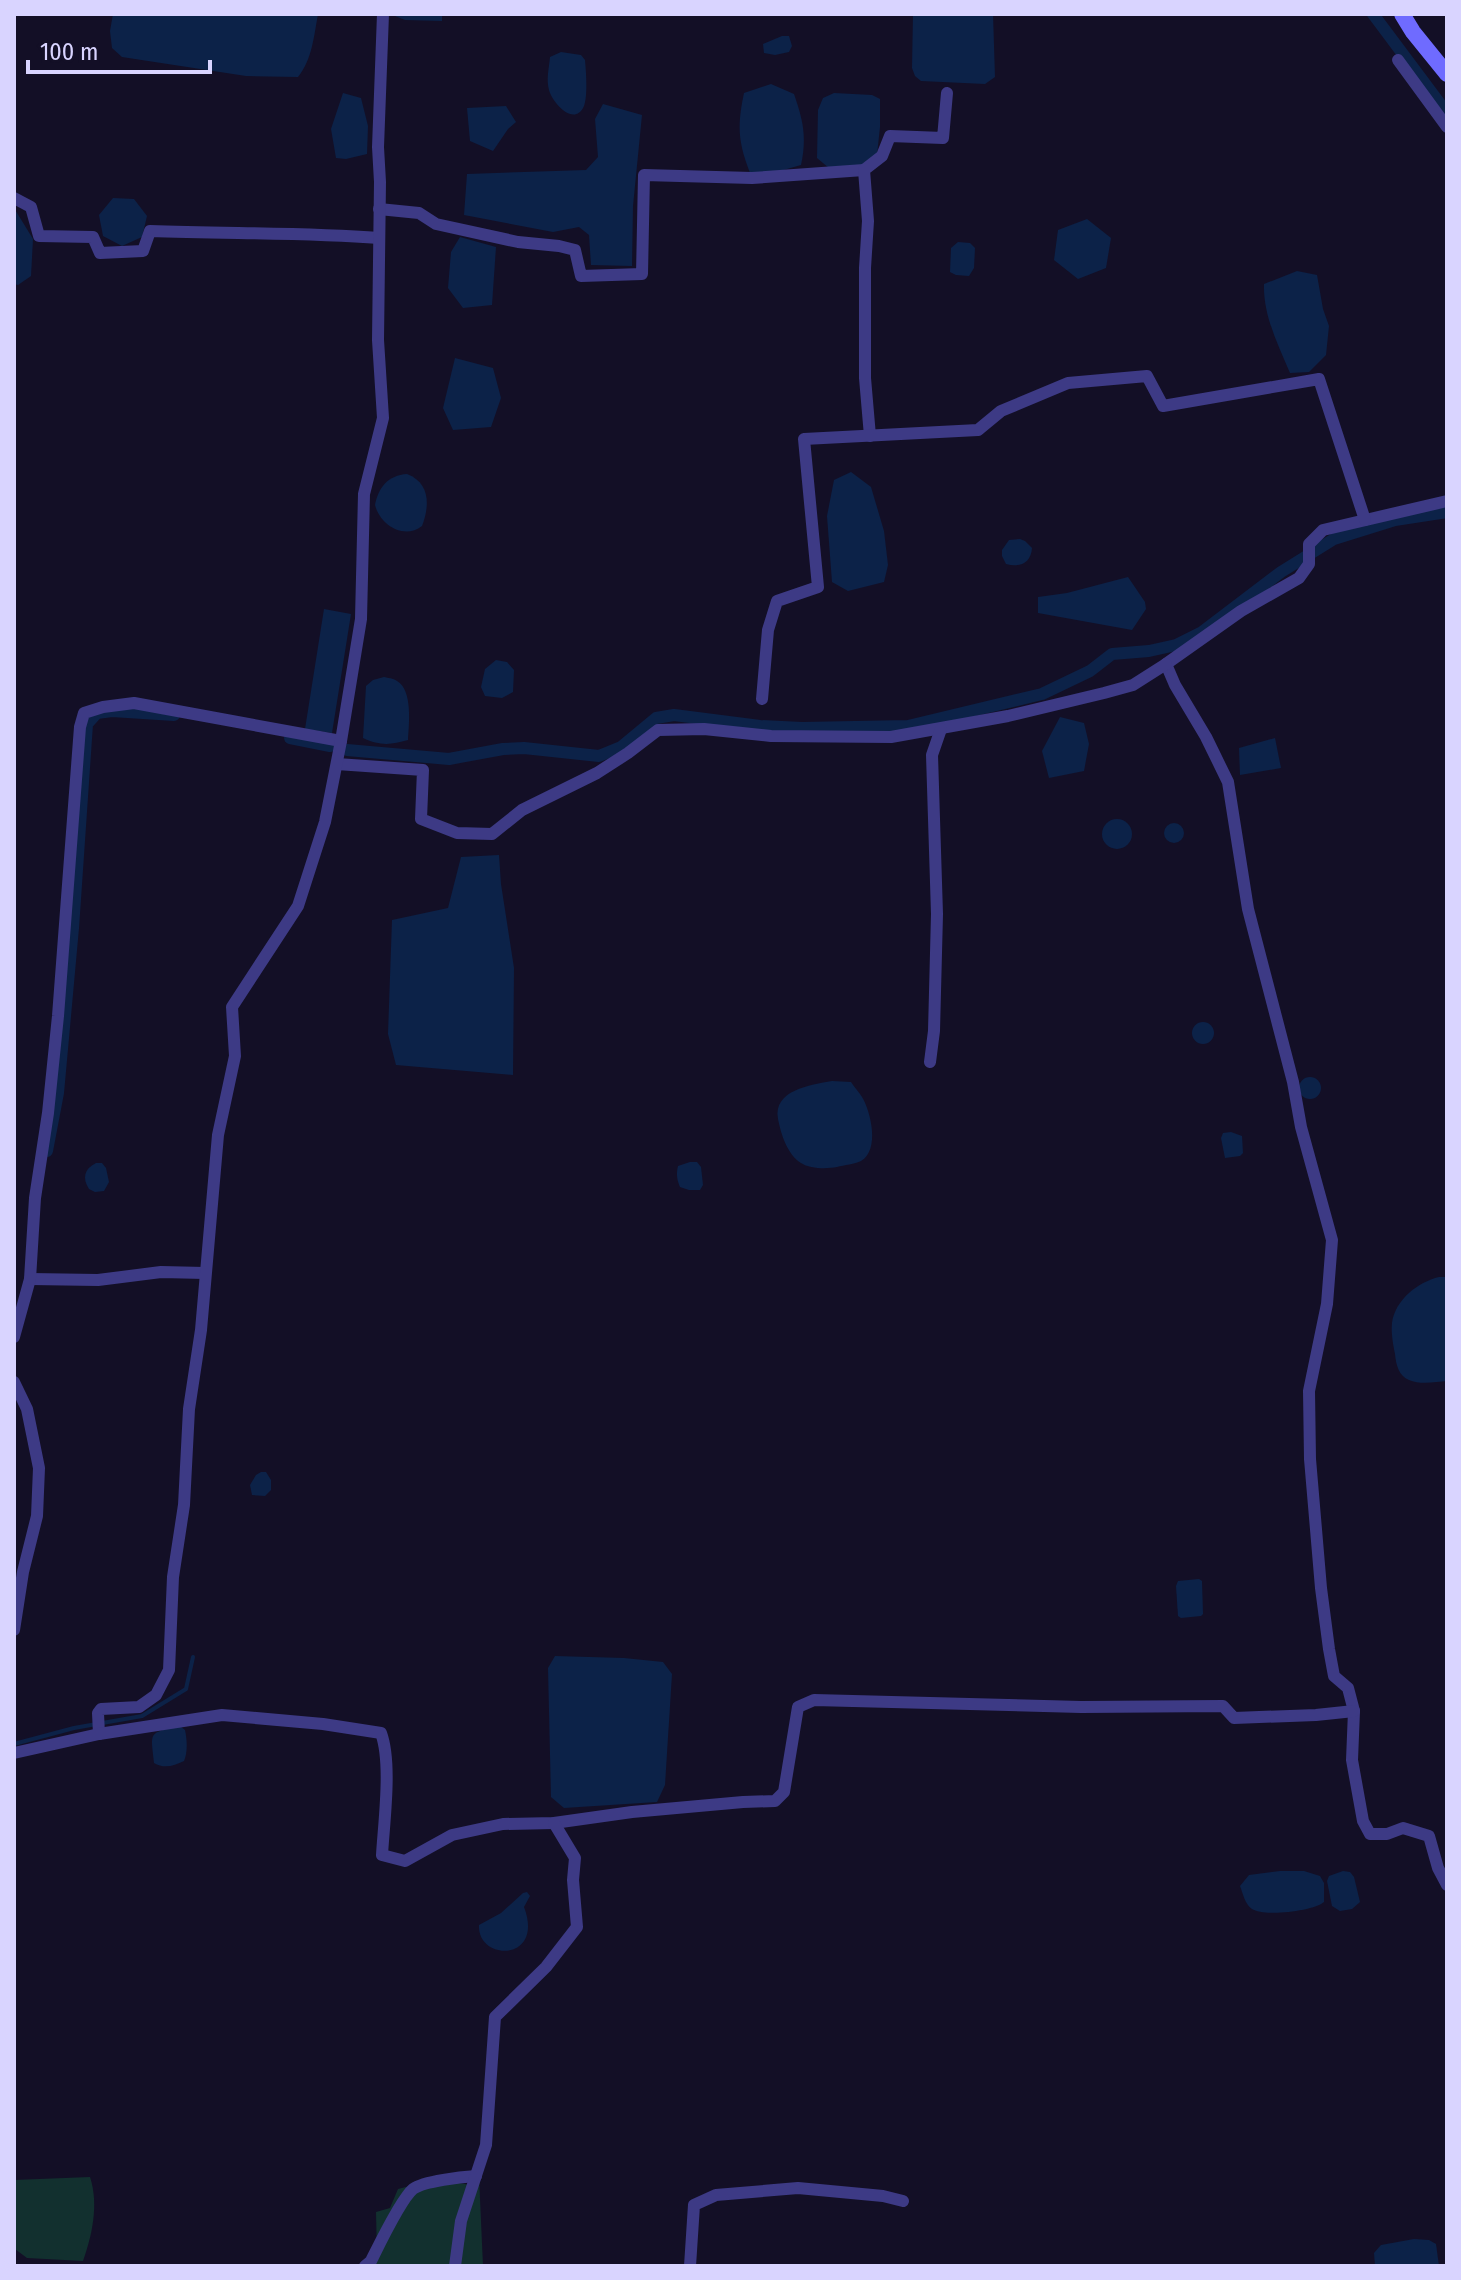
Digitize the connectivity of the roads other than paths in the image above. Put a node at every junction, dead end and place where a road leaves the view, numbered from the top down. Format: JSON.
{"nodes":[{"id":1,"x":383,"y":14,"type":"edge"},
{"id":2,"x":1402,"y":14,"type":"edge"},
{"id":3,"x":1398,"y":60,"type":"dead end"},
{"id":4,"x":1447,"y":74,"type":"edge"},
{"id":5,"x":947,"y":93,"type":"dead end"},
{"id":6,"x":1447,"y":127,"type":"edge"},
{"id":7,"x":864,"y":170,"type":"junction"},
{"id":8,"x":14,"y":198,"type":"edge"},
{"id":9,"x":379,"y":209,"type":"junction"},
{"id":10,"x":379,"y":238,"type":"junction"},
{"id":11,"x":870,"y":436,"type":"junction"},
{"id":12,"x":1447,"y":501,"type":"edge"},
{"id":13,"x":1365,"y":520,"type":"junction"},
{"id":14,"x":1166,"y":664,"type":"junction"},
{"id":15,"x":762,"y":699,"type":"dead end"},
{"id":16,"x":941,"y":729,"type":"junction"},
{"id":17,"x":341,"y":741,"type":"junction"},
{"id":18,"x":337,"y":764,"type":"junction"},
{"id":19,"x":930,"y":1062,"type":"dead end"},
{"id":20,"x":205,"y":1273,"type":"junction"},
{"id":21,"x":30,"y":1279,"type":"junction"},
{"id":22,"x":14,"y":1337,"type":"edge"},
{"id":23,"x":14,"y":1382,"type":"edge"},
{"id":24,"x":14,"y":1630,"type":"edge"},
{"id":25,"x":1354,"y":1711,"type":"junction"},
{"id":26,"x":99,"y":1734,"type":"junction"},
{"id":27,"x":14,"y":1753,"type":"edge"},
{"id":28,"x":554,"y":1823,"type":"junction"},
{"id":29,"x":1447,"y":1885,"type":"edge"},
{"id":30,"x":476,"y":2176,"type":"junction"},
{"id":31,"x":903,"y":2201,"type":"dead end"},
{"id":32,"x":365,"y":2266,"type":"edge"},
{"id":33,"x":455,"y":2266,"type":"edge"},
{"id":34,"x":690,"y":2266,"type":"edge"}],
"edges":[{"from":1,"to":9,"type":"street"},
{"from":2,"to":4,"type":"street"},
{"from":3,"to":6,"type":"street"},
{"from":5,"to":7,"type":"street"},
{"from":7,"to":9,"type":"street"},
{"from":7,"to":11,"type":"street"},
{"from":8,"to":10,"type":"street"},
{"from":9,"to":10,"type":"street"},
{"from":10,"to":17,"type":"street"},
{"from":11,"to":13,"type":"street"},
{"from":11,"to":15,"type":"street"},
{"from":12,"to":13,"type":"street"},
{"from":13,"to":14,"type":"street"},
{"from":14,"to":16,"type":"street"},
{"from":14,"to":25,"type":"street"},
{"from":16,"to":18,"type":"street"},
{"from":16,"to":19,"type":"street"},
{"from":17,"to":18,"type":"street"},
{"from":17,"to":21,"type":"street"},
{"from":18,"to":20,"type":"street"},
{"from":20,"to":21,"type":"street"},
{"from":20,"to":26,"type":"street"},
{"from":21,"to":22,"type":"street"},
{"from":23,"to":24,"type":"street"},
{"from":25,"to":28,"type":"street"},
{"from":25,"to":29,"type":"street"},
{"from":26,"to":27,"type":"street"},
{"from":26,"to":28,"type":"street"},
{"from":28,"to":30,"type":"street"},
{"from":30,"to":32,"type":"street"},
{"from":30,"to":33,"type":"street"},
{"from":31,"to":34,"type":"street"}]}
